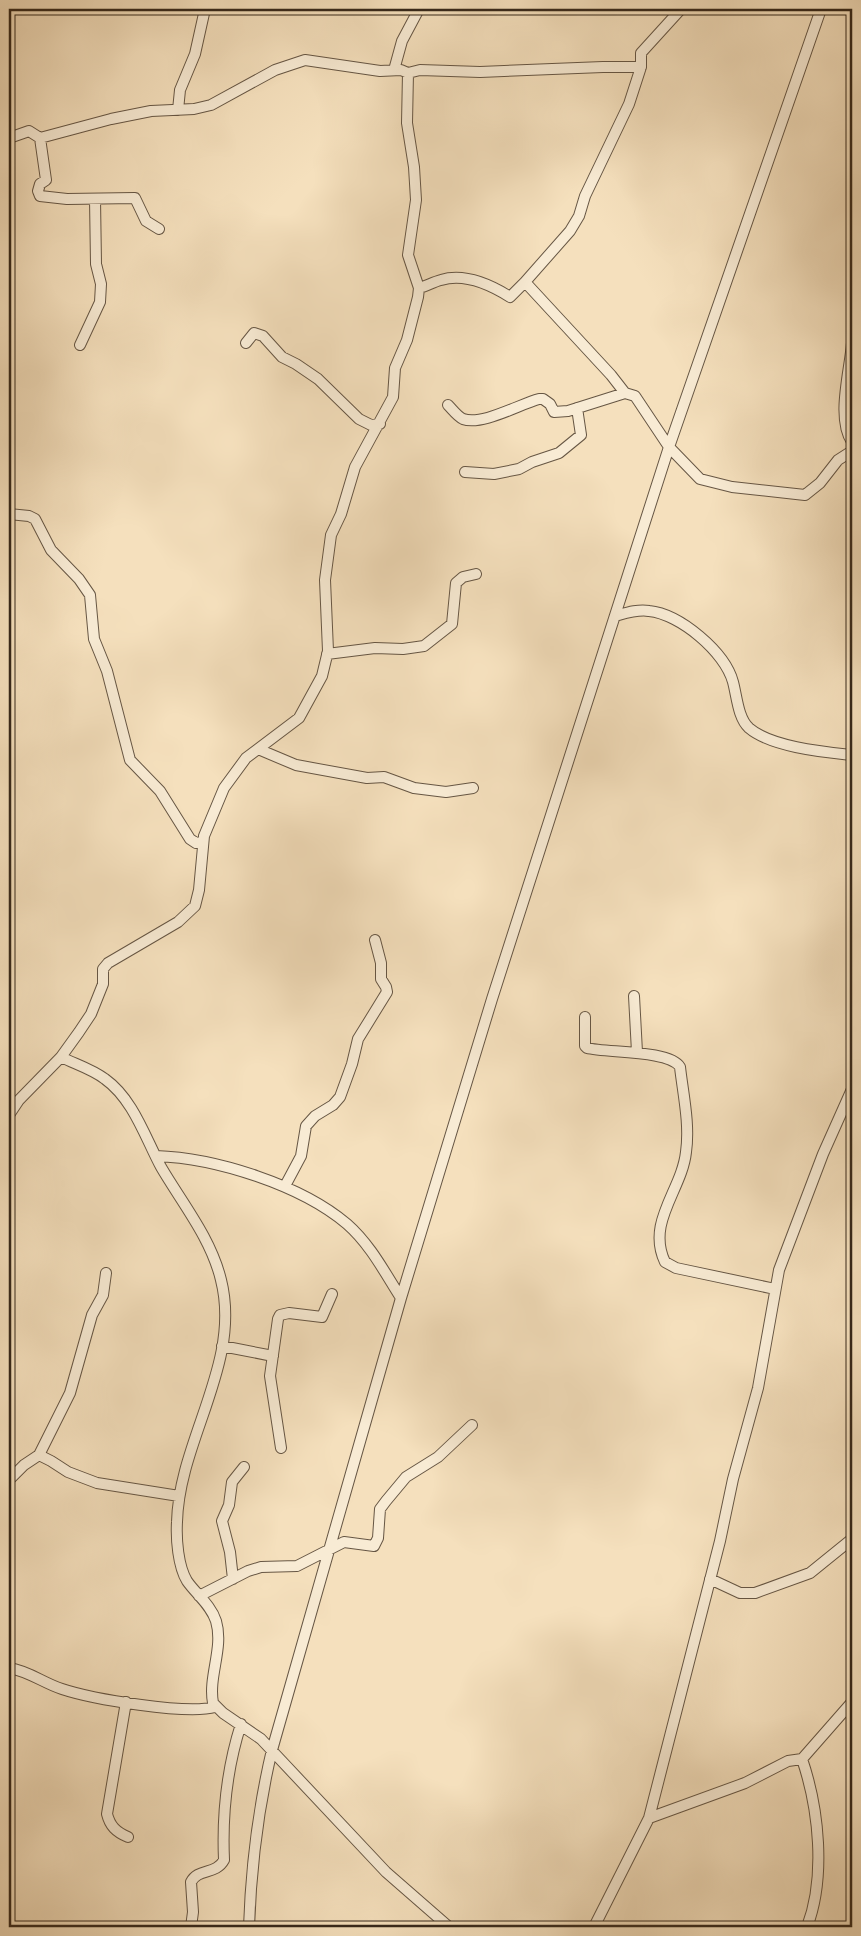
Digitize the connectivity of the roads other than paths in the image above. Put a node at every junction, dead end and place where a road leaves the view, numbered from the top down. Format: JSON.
{"nodes":[{"id":1,"x":205,"y":9,"type":"edge"},
{"id":2,"x":419,"y":9,"type":"edge"},
{"id":3,"x":680,"y":9,"type":"edge"},
{"id":4,"x":821,"y":9,"type":"edge"},
{"id":5,"x":641,"y":67,"type":"junction"},
{"id":6,"x":394,"y":70,"type":"junction"},
{"id":7,"x":408,"y":73,"type":"junction"},
{"id":8,"x":183,"y":110,"type":"junction"},
{"id":9,"x":9,"y":138,"type":"edge"},
{"id":10,"x":40,"y":138,"type":"junction"},
{"id":11,"x":95,"y":199,"type":"junction"},
{"id":12,"x":159,"y":228,"type":"dead end"},
{"id":13,"x":524,"y":282,"type":"junction"},
{"id":14,"x":419,"y":288,"type":"junction"},
{"id":15,"x":246,"y":343,"type":"dead end"},
{"id":16,"x":852,"y":343,"type":"edge"},
{"id":17,"x":80,"y":345,"type":"dead end"},
{"id":18,"x":625,"y":393,"type":"junction"},
{"id":19,"x":448,"y":405,"type":"dead end"},
{"id":20,"x":577,"y":408,"type":"junction"},
{"id":21,"x":380,"y":424,"type":"junction"},
{"id":22,"x":852,"y":442,"type":"edge"},
{"id":23,"x":669,"y":447,"type":"junction"},
{"id":24,"x":852,"y":451,"type":"edge"},
{"id":25,"x":465,"y":472,"type":"dead end"},
{"id":26,"x":9,"y":514,"type":"edge"},
{"id":27,"x":476,"y":574,"type":"dead end"},
{"id":28,"x":615,"y":616,"type":"junction"},
{"id":29,"x":327,"y":654,"type":"junction"},
{"id":30,"x":258,"y":749,"type":"junction"},
{"id":31,"x":852,"y":755,"type":"edge"},
{"id":32,"x":473,"y":788,"type":"dead end"},
{"id":33,"x":203,"y":842,"type":"junction"},
{"id":34,"x":374,"y":940,"type":"dead end"},
{"id":35,"x":634,"y":996,"type":"dead end"},
{"id":36,"x":585,"y":1017,"type":"dead end"},
{"id":37,"x":636,"y":1052,"type":"junction"},
{"id":38,"x":61,"y":1057,"type":"junction"},
{"id":39,"x":852,"y":1088,"type":"edge"},
{"id":40,"x":9,"y":1115,"type":"edge"},
{"id":41,"x":156,"y":1156,"type":"junction"},
{"id":42,"x":285,"y":1186,"type":"junction"},
{"id":43,"x":106,"y":1273,"type":"dead end"},
{"id":44,"x":774,"y":1289,"type":"junction"},
{"id":45,"x":332,"y":1294,"type":"dead end"},
{"id":46,"x":401,"y":1298,"type":"junction"},
{"id":47,"x":222,"y":1346,"type":"junction"},
{"id":48,"x":273,"y":1356,"type":"junction"},
{"id":49,"x":472,"y":1425,"type":"dead end"},
{"id":50,"x":281,"y":1448,"type":"dead end"},
{"id":51,"x":39,"y":1455,"type":"junction"},
{"id":52,"x":244,"y":1467,"type":"dead end"},
{"id":53,"x":9,"y":1480,"type":"edge"},
{"id":54,"x":179,"y":1496,"type":"junction"},
{"id":55,"x":852,"y":1539,"type":"edge"},
{"id":56,"x":330,"y":1549,"type":"junction"},
{"id":57,"x":233,"y":1578,"type":"junction"},
{"id":58,"x":710,"y":1579,"type":"junction"},
{"id":59,"x":199,"y":1596,"type":"junction"},
{"id":60,"x":9,"y":1668,"type":"edge"},
{"id":61,"x":126,"y":1702,"type":"junction"},
{"id":62,"x":852,"y":1702,"type":"edge"},
{"id":63,"x":215,"y":1708,"type":"junction"},
{"id":64,"x":241,"y":1724,"type":"junction"},
{"id":65,"x":272,"y":1750,"type":"junction"},
{"id":66,"x":802,"y":1759,"type":"junction"},
{"id":67,"x":649,"y":1818,"type":"junction"},
{"id":68,"x":128,"y":1837,"type":"dead end"},
{"id":69,"x":191,"y":1927,"type":"edge"},
{"id":70,"x":249,"y":1927,"type":"edge"},
{"id":71,"x":448,"y":1927,"type":"edge"},
{"id":72,"x":594,"y":1927,"type":"edge"},
{"id":73,"x":807,"y":1927,"type":"edge"}],
"edges":[{"from":1,"to":8,"type":"street"},
{"from":2,"to":6,"type":"street"},
{"from":3,"to":5,"type":"street"},
{"from":4,"to":23,"type":"street"},
{"from":5,"to":7,"type":"street"},
{"from":5,"to":13,"type":"street"},
{"from":6,"to":7,"type":"street"},
{"from":6,"to":8,"type":"street"},
{"from":7,"to":14,"type":"street"},
{"from":8,"to":10,"type":"street"},
{"from":9,"to":10,"type":"street"},
{"from":10,"to":11,"type":"street"},
{"from":11,"to":12,"type":"street"},
{"from":11,"to":17,"type":"street"},
{"from":13,"to":14,"type":"street"},
{"from":13,"to":18,"type":"street"},
{"from":14,"to":21,"type":"street"},
{"from":15,"to":21,"type":"street"},
{"from":16,"to":22,"type":"street"},
{"from":18,"to":20,"type":"street"},
{"from":18,"to":23,"type":"street"},
{"from":19,"to":20,"type":"street"},
{"from":20,"to":25,"type":"street"},
{"from":21,"to":29,"type":"street"},
{"from":23,"to":24,"type":"street"},
{"from":23,"to":28,"type":"street"},
{"from":26,"to":33,"type":"street"},
{"from":27,"to":29,"type":"street"},
{"from":28,"to":31,"type":"street"},
{"from":28,"to":46,"type":"street"},
{"from":29,"to":30,"type":"street"},
{"from":30,"to":32,"type":"street"},
{"from":30,"to":33,"type":"street"},
{"from":33,"to":38,"type":"street"},
{"from":34,"to":42,"type":"street"},
{"from":35,"to":37,"type":"street"},
{"from":36,"to":37,"type":"street"},
{"from":37,"to":44,"type":"street"},
{"from":38,"to":40,"type":"street"},
{"from":38,"to":41,"type":"street"},
{"from":39,"to":44,"type":"street"},
{"from":41,"to":42,"type":"street"},
{"from":41,"to":47,"type":"street"},
{"from":42,"to":46,"type":"street"},
{"from":43,"to":51,"type":"street"},
{"from":44,"to":58,"type":"street"},
{"from":45,"to":48,"type":"street"},
{"from":46,"to":56,"type":"street"},
{"from":47,"to":48,"type":"street"},
{"from":47,"to":54,"type":"street"},
{"from":48,"to":50,"type":"street"},
{"from":49,"to":56,"type":"street"},
{"from":51,"to":53,"type":"street"},
{"from":51,"to":54,"type":"street"},
{"from":52,"to":57,"type":"street"},
{"from":54,"to":59,"type":"street"},
{"from":55,"to":58,"type":"street"},
{"from":56,"to":57,"type":"street"},
{"from":56,"to":65,"type":"street"},
{"from":57,"to":59,"type":"street"},
{"from":58,"to":67,"type":"street"},
{"from":59,"to":63,"type":"street"},
{"from":60,"to":61,"type":"street"},
{"from":61,"to":63,"type":"street"},
{"from":61,"to":68,"type":"street"},
{"from":62,"to":66,"type":"street"},
{"from":63,"to":64,"type":"street"},
{"from":64,"to":65,"type":"street"},
{"from":64,"to":69,"type":"street"},
{"from":65,"to":70,"type":"street"},
{"from":65,"to":71,"type":"street"},
{"from":66,"to":67,"type":"street"},
{"from":66,"to":73,"type":"street"},
{"from":67,"to":72,"type":"street"}]}
